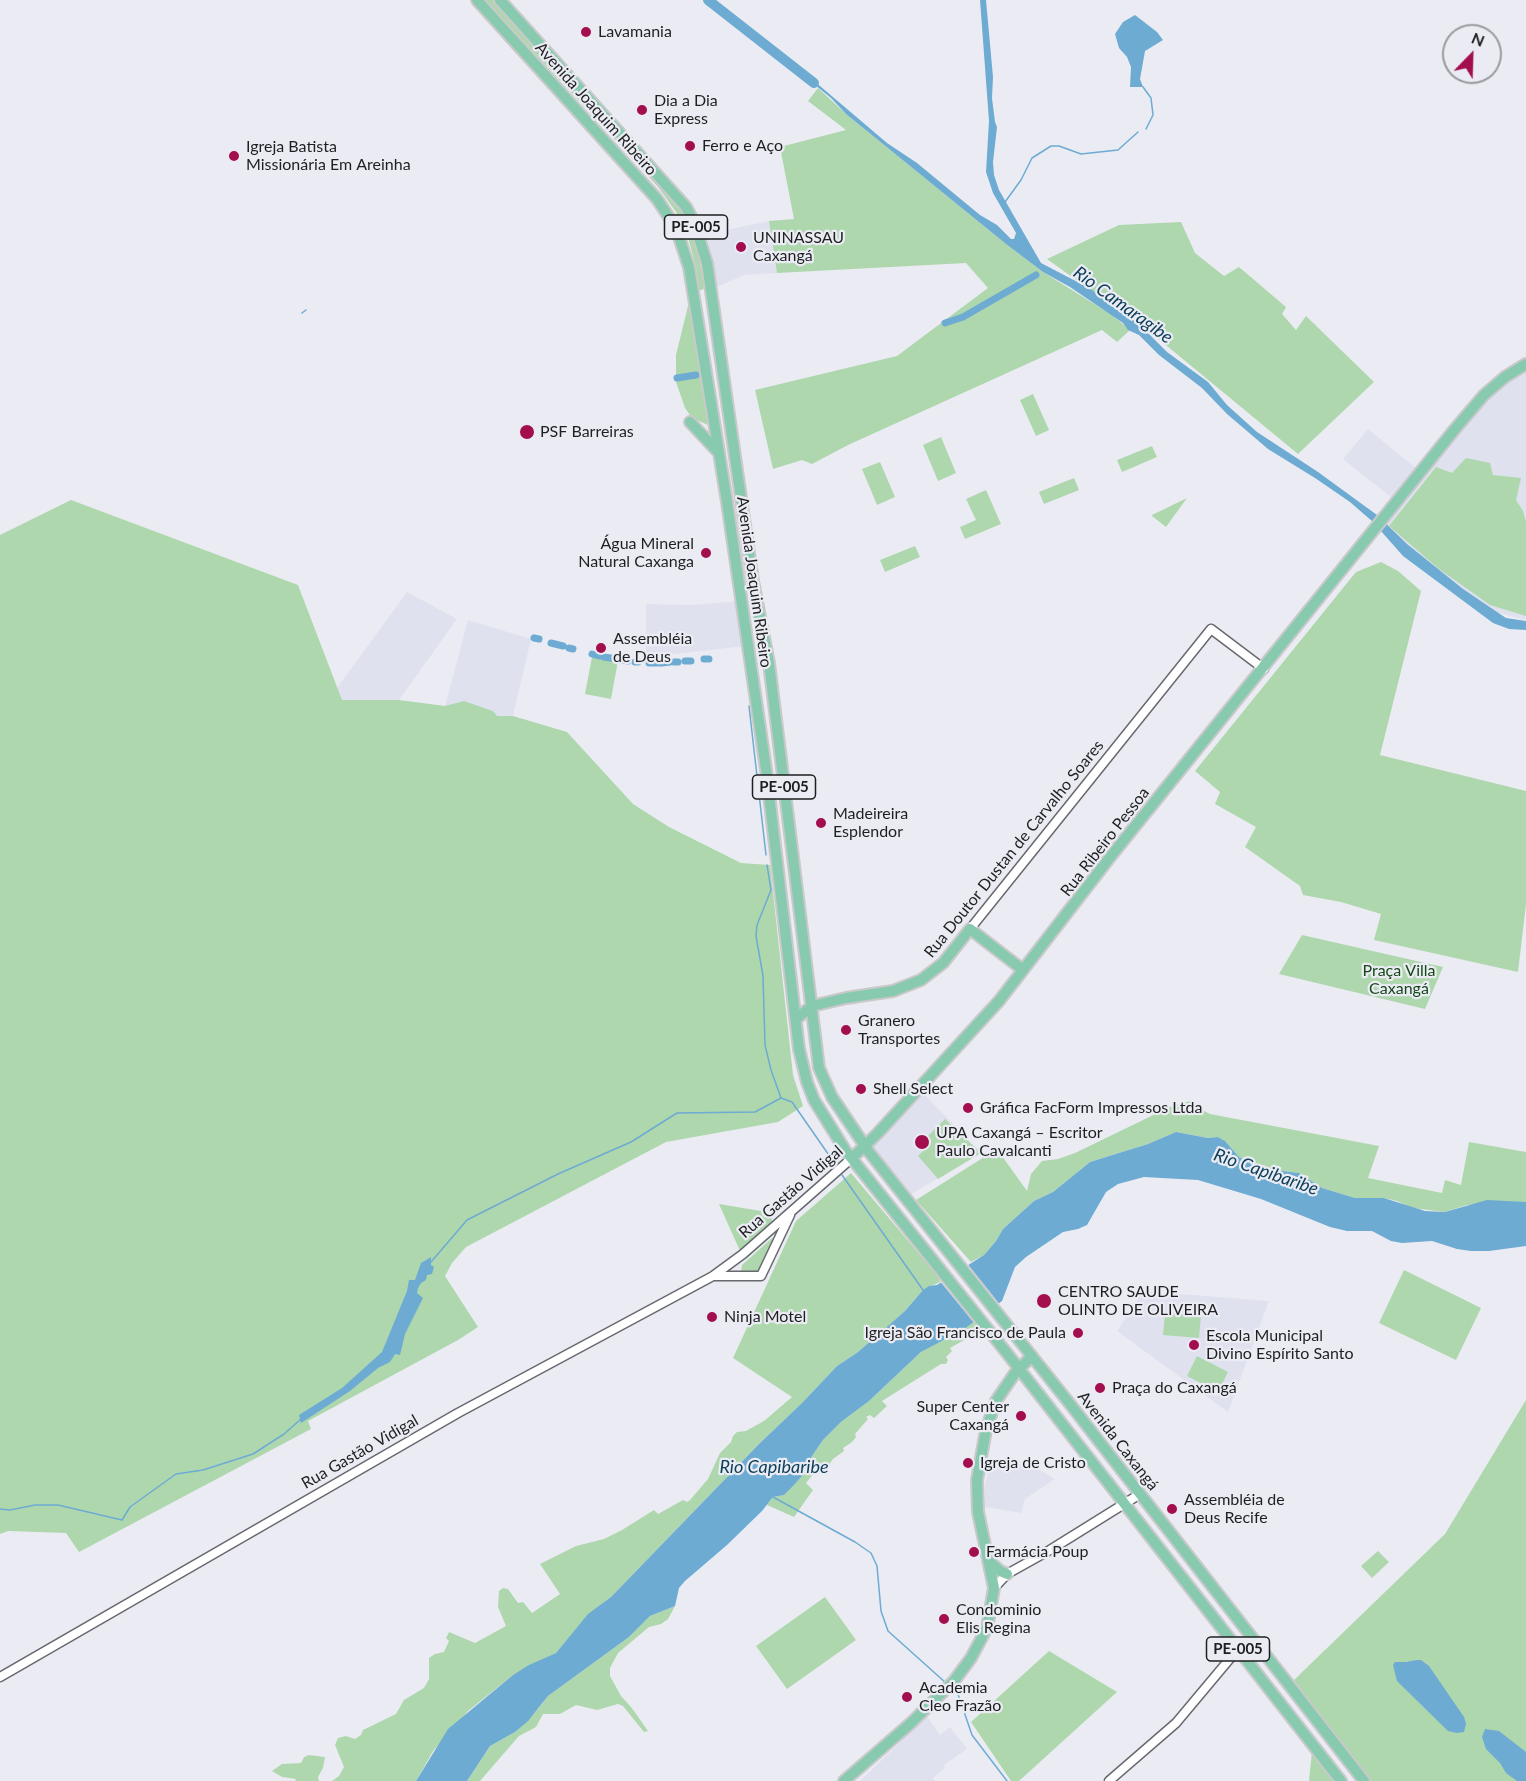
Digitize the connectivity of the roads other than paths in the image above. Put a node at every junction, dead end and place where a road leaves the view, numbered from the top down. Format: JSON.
{"nodes":[{"id":1,"x":477,"y":0,"type":"edge"},
{"id":2,"x":500,"y":0,"type":"edge"},
{"id":3,"x":1526,"y":364,"type":"edge"},
{"id":4,"x":690,"y":422,"type":"dead end"},
{"id":5,"x":719,"y":453,"type":"junction"},
{"id":6,"x":1264,"y":669,"type":"junction"},
{"id":7,"x":970,"y":929,"type":"junction"},
{"id":8,"x":1023,"y":970,"type":"junction"},
{"id":9,"x":812,"y":1006,"type":"junction"},
{"id":10,"x":796,"y":1019,"type":"junction"},
{"id":11,"x":865,"y":1147,"type":"junction"},
{"id":12,"x":852,"y":1158,"type":"junction"},
{"id":13,"x":912,"y":1205,"type":"joint"},
{"id":14,"x":792,"y":1212,"type":"junction"},
{"id":15,"x":897,"y":1216,"type":"joint"},
{"id":16,"x":737,"y":1259,"type":"junction"},
{"id":17,"x":713,"y":1275,"type":"junction"},
{"id":18,"x":741,"y":1275,"type":"junction"},
{"id":19,"x":1032,"y":1356,"type":"junction"},
{"id":20,"x":1019,"y":1368,"type":"junction"},
{"id":21,"x":1140,"y":1494,"type":"junction"},
{"id":22,"x":1124,"y":1504,"type":"junction"},
{"id":23,"x":989,"y":1562,"type":"junction"},
{"id":24,"x":1007,"y":1574,"type":"junction"},
{"id":25,"x":994,"y":1588,"type":"junction"},
{"id":26,"x":1238,"y":1649,"type":"junction"},
{"id":27,"x":0,"y":1677,"type":"edge"},
{"id":28,"x":844,"y":1781,"type":"edge"},
{"id":29,"x":1109,"y":1781,"type":"edge"},
{"id":30,"x":1341,"y":1781,"type":"edge"},
{"id":31,"x":1364,"y":1781,"type":"edge"}],
"edges":[{"from":1,"to":5,"type":"main road","name":"Avenida Joaquim Ribeiro","number":"PE-005"},
{"from":2,"to":9,"type":"main road","name":"Avenida Joaquim Ribeiro","number":"PE-005"},
{"from":3,"to":6,"type":"main road","name":"Rua Ribeiro Pessoa"},
{"from":4,"to":5,"type":"main road"},
{"from":5,"to":10,"type":"main road","name":"Avenida Joaquim Ribeiro","number":"PE-005"},
{"from":6,"to":7,"type":"street","name":"Rua Doutor Dustan de Carvalho Soares"},
{"from":6,"to":8,"type":"main road","name":"Rua Ribeiro Pessoa"},
{"from":7,"to":8,"type":"main road"},
{"from":7,"to":9,"type":"main road","name":"Rua Doutor Dustan de Carvalho Soares"},
{"from":8,"to":11,"type":"main road","name":"Rua Ribeiro Pessoa"},
{"from":9,"to":10,"type":"main road","name":"Rua Doutor Dustan de Carvalho Soares"},
{"from":9,"to":11,"type":"main road","name":"Avenida Joaquim Ribeiro","number":"PE-005"},
{"from":10,"to":12,"type":"main road","name":"Avenida Joaquim Ribeiro","number":"PE-005"},
{"from":11,"to":12,"type":"main road","name":"Rua Gastão Vidigal"},
{"from":11,"to":13,"type":"main road","name":"Avenida Joaquim Ribeiro","number":"PE-005"},
{"from":12,"to":14,"type":"street","name":"Rua Gastão Vidigal"},
{"from":12,"to":15,"type":"main road","name":"Avenida Joaquim Ribeiro","number":"PE-005"},
{"from":13,"to":19,"type":"main road","name":"Avenida Caxangá","number":"PE-005"},
{"from":14,"to":16,"type":"street","name":"Rua Gastão Vidigal"},
{"from":14,"to":18,"type":"street"},
{"from":15,"to":20,"type":"main road","name":"Avenida Caxangá","number":"PE-005"},
{"from":16,"to":17,"type":"street","name":"Rua Gastão Vidigal"},
{"from":16,"to":18,"type":"street","name":"Rua Gastão Vidigal"},
{"from":17,"to":18,"type":"street"},
{"from":17,"to":27,"type":"street","name":"Rua Gastão Vidigal"},
{"from":19,"to":20,"type":"main road"},
{"from":19,"to":21,"type":"main road","name":"Avenida Caxangá","number":"PE-005"},
{"from":20,"to":22,"type":"main road","name":"Avenida Caxangá","number":"PE-005"},
{"from":20,"to":23,"type":"main road"},
{"from":21,"to":22,"type":"street"},
{"from":21,"to":31,"type":"main road","name":"Avenida Caxangá","number":"PE-005"},
{"from":22,"to":24,"type":"street"},
{"from":22,"to":26,"type":"main road","name":"Avenida Caxangá","number":"PE-005"},
{"from":23,"to":24,"type":"main road"},
{"from":23,"to":25,"type":"main road"},
{"from":24,"to":25,"type":"street"},
{"from":25,"to":28,"type":"main road"},
{"from":26,"to":29,"type":"street"},
{"from":26,"to":30,"type":"main road","name":"Avenida Caxangá","number":"PE-005"}]}
